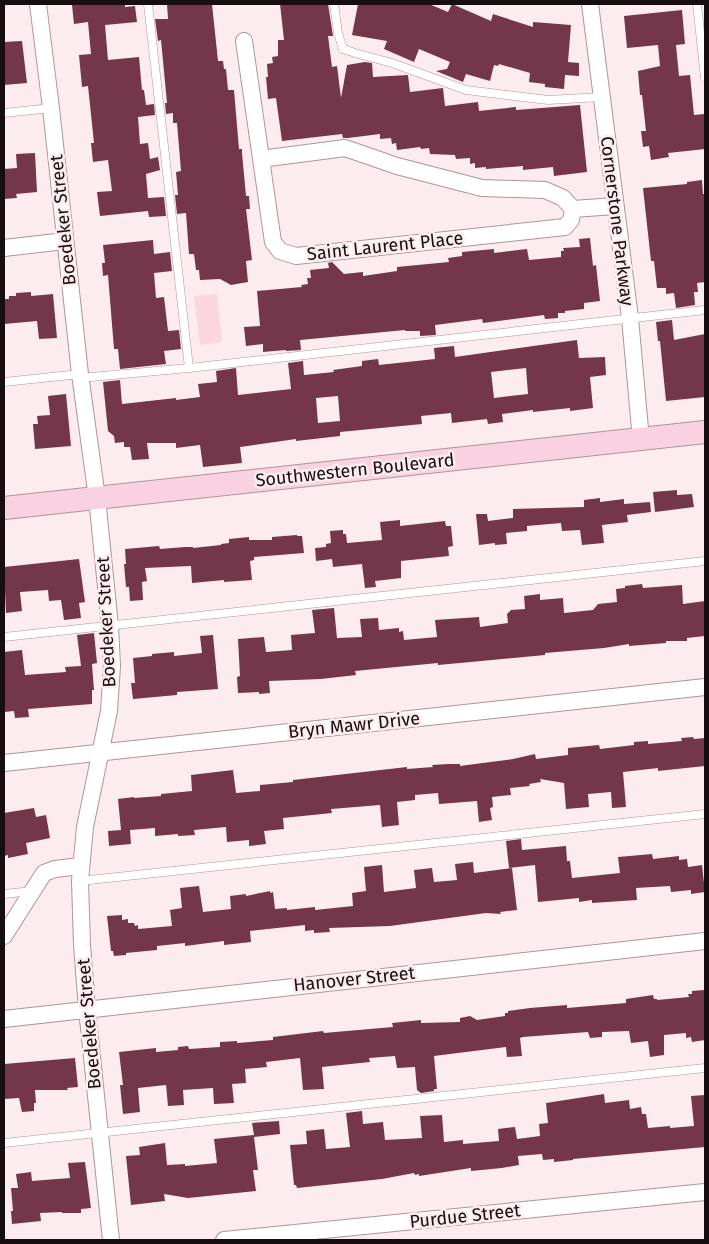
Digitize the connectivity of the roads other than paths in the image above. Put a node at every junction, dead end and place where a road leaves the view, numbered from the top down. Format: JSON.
{"nodes":[{"id":1,"x":38,"y":4,"type":"edge"},
{"id":2,"x":148,"y":4,"type":"edge"},
{"id":3,"x":334,"y":4,"type":"edge"},
{"id":4,"x":590,"y":4,"type":"edge"},
{"id":5,"x":697,"y":4,"type":"edge"},
{"id":6,"x":244,"y":41,"type":"dead end"},
{"id":7,"x":705,"y":78,"type":"edge"},
{"id":8,"x":601,"y":97,"type":"junction"},
{"id":9,"x":51,"y":108,"type":"junction"},
{"id":10,"x":4,"y":113,"type":"edge"},
{"id":11,"x":261,"y":159,"type":"junction"},
{"id":12,"x":615,"y":206,"type":"junction"},
{"id":13,"x":573,"y":209,"type":"junction"},
{"id":14,"x":66,"y":241,"type":"junction"},
{"id":15,"x":4,"y":248,"type":"edge"},
{"id":16,"x":705,"y":310,"type":"edge"},
{"id":17,"x":630,"y":318,"type":"junction"},
{"id":18,"x":189,"y":368,"type":"junction"},
{"id":19,"x":80,"y":376,"type":"junction"},
{"id":20,"x":4,"y":382,"type":"edge"},
{"id":21,"x":705,"y":432,"type":"edge"},
{"id":22,"x":640,"y":440,"type":"junction"},
{"id":23,"x":97,"y":498,"type":"junction"},
{"id":24,"x":4,"y":508,"type":"edge"},
{"id":25,"x":705,"y":561,"type":"edge"},
{"id":26,"x":110,"y":626,"type":"junction"},
{"id":27,"x":4,"y":637,"type":"edge"},
{"id":28,"x":705,"y":687,"type":"edge"},
{"id":29,"x":101,"y":752,"type":"junction"},
{"id":30,"x":4,"y":763,"type":"edge"},
{"id":31,"x":705,"y":814,"type":"edge"},
{"id":32,"x":80,"y":874,"type":"junction"},
{"id":33,"x":32,"y":891,"type":"junction"},
{"id":34,"x":4,"y":894,"type":"edge"},
{"id":35,"x":4,"y":936,"type":"edge"},
{"id":36,"x":705,"y":941,"type":"edge"},
{"id":37,"x":87,"y":1009,"type":"junction"},
{"id":38,"x":4,"y":1019,"type":"edge"},
{"id":39,"x":705,"y":1068,"type":"edge"},
{"id":40,"x":100,"y":1134,"type":"junction"},
{"id":41,"x":4,"y":1143,"type":"edge"},
{"id":42,"x":705,"y":1192,"type":"edge"},
{"id":43,"x":110,"y":1240,"type":"edge"},
{"id":44,"x":224,"y":1240,"type":"edge"}],
"edges":[{"from":1,"to":9,"type":"street","name":"Boedeker Street"},
{"from":2,"to":18,"type":"lane"},
{"from":3,"to":8,"type":"lane"},
{"from":4,"to":8,"type":"street","name":"Cornerstone Parkway"},
{"from":5,"to":7,"type":"lane"},
{"from":6,"to":11,"type":"street","name":"Saint Laurent Place"},
{"from":8,"to":12,"type":"street","name":"Cornerstone Parkway"},
{"from":9,"to":10,"type":"lane"},
{"from":9,"to":14,"type":"street","name":"Boedeker Street"},
{"from":11,"to":13,"type":"street"},
{"from":11,"to":13,"type":"street","name":"Saint Laurent Place"},
{"from":12,"to":13,"type":"street"},
{"from":12,"to":17,"type":"street","name":"Cornerstone Parkway"},
{"from":14,"to":15,"type":"street"},
{"from":14,"to":19,"type":"street","name":"Boedeker Street"},
{"from":16,"to":17,"type":"lane"},
{"from":17,"to":18,"type":"lane"},
{"from":17,"to":22,"type":"street","name":"Cornerstone Parkway"},
{"from":18,"to":19,"type":"lane"},
{"from":19,"to":20,"type":"lane"},
{"from":19,"to":23,"type":"street","name":"Boedeker Street"},
{"from":21,"to":22,"type":"street","name":"Southwestern Boulevard"},
{"from":22,"to":23,"type":"street","name":"Southwestern Boulevard"},
{"from":23,"to":24,"type":"street","name":"Southwestern Boulevard"},
{"from":23,"to":26,"type":"street","name":"Boedeker Street"},
{"from":25,"to":26,"type":"lane"},
{"from":26,"to":27,"type":"lane"},
{"from":26,"to":29,"type":"street","name":"Boedeker Street"},
{"from":28,"to":29,"type":"street","name":"Bryn Mawr Drive"},
{"from":29,"to":30,"type":"street","name":"Bryn Mawr Drive"},
{"from":29,"to":32,"type":"street","name":"Boedeker Street"},
{"from":31,"to":32,"type":"lane"},
{"from":32,"to":33,"type":"street"},
{"from":32,"to":37,"type":"street","name":"Boedeker Street"},
{"from":33,"to":34,"type":"lane"},
{"from":33,"to":35,"type":"street"},
{"from":36,"to":37,"type":"street","name":"Hanover Street"},
{"from":37,"to":38,"type":"street","name":"Hanover Street"},
{"from":37,"to":40,"type":"street","name":"Boedeker Street"},
{"from":39,"to":40,"type":"lane"},
{"from":40,"to":41,"type":"lane"},
{"from":40,"to":43,"type":"street","name":"Boedeker Street"},
{"from":42,"to":44,"type":"street","name":"Purdue Street"}]}
